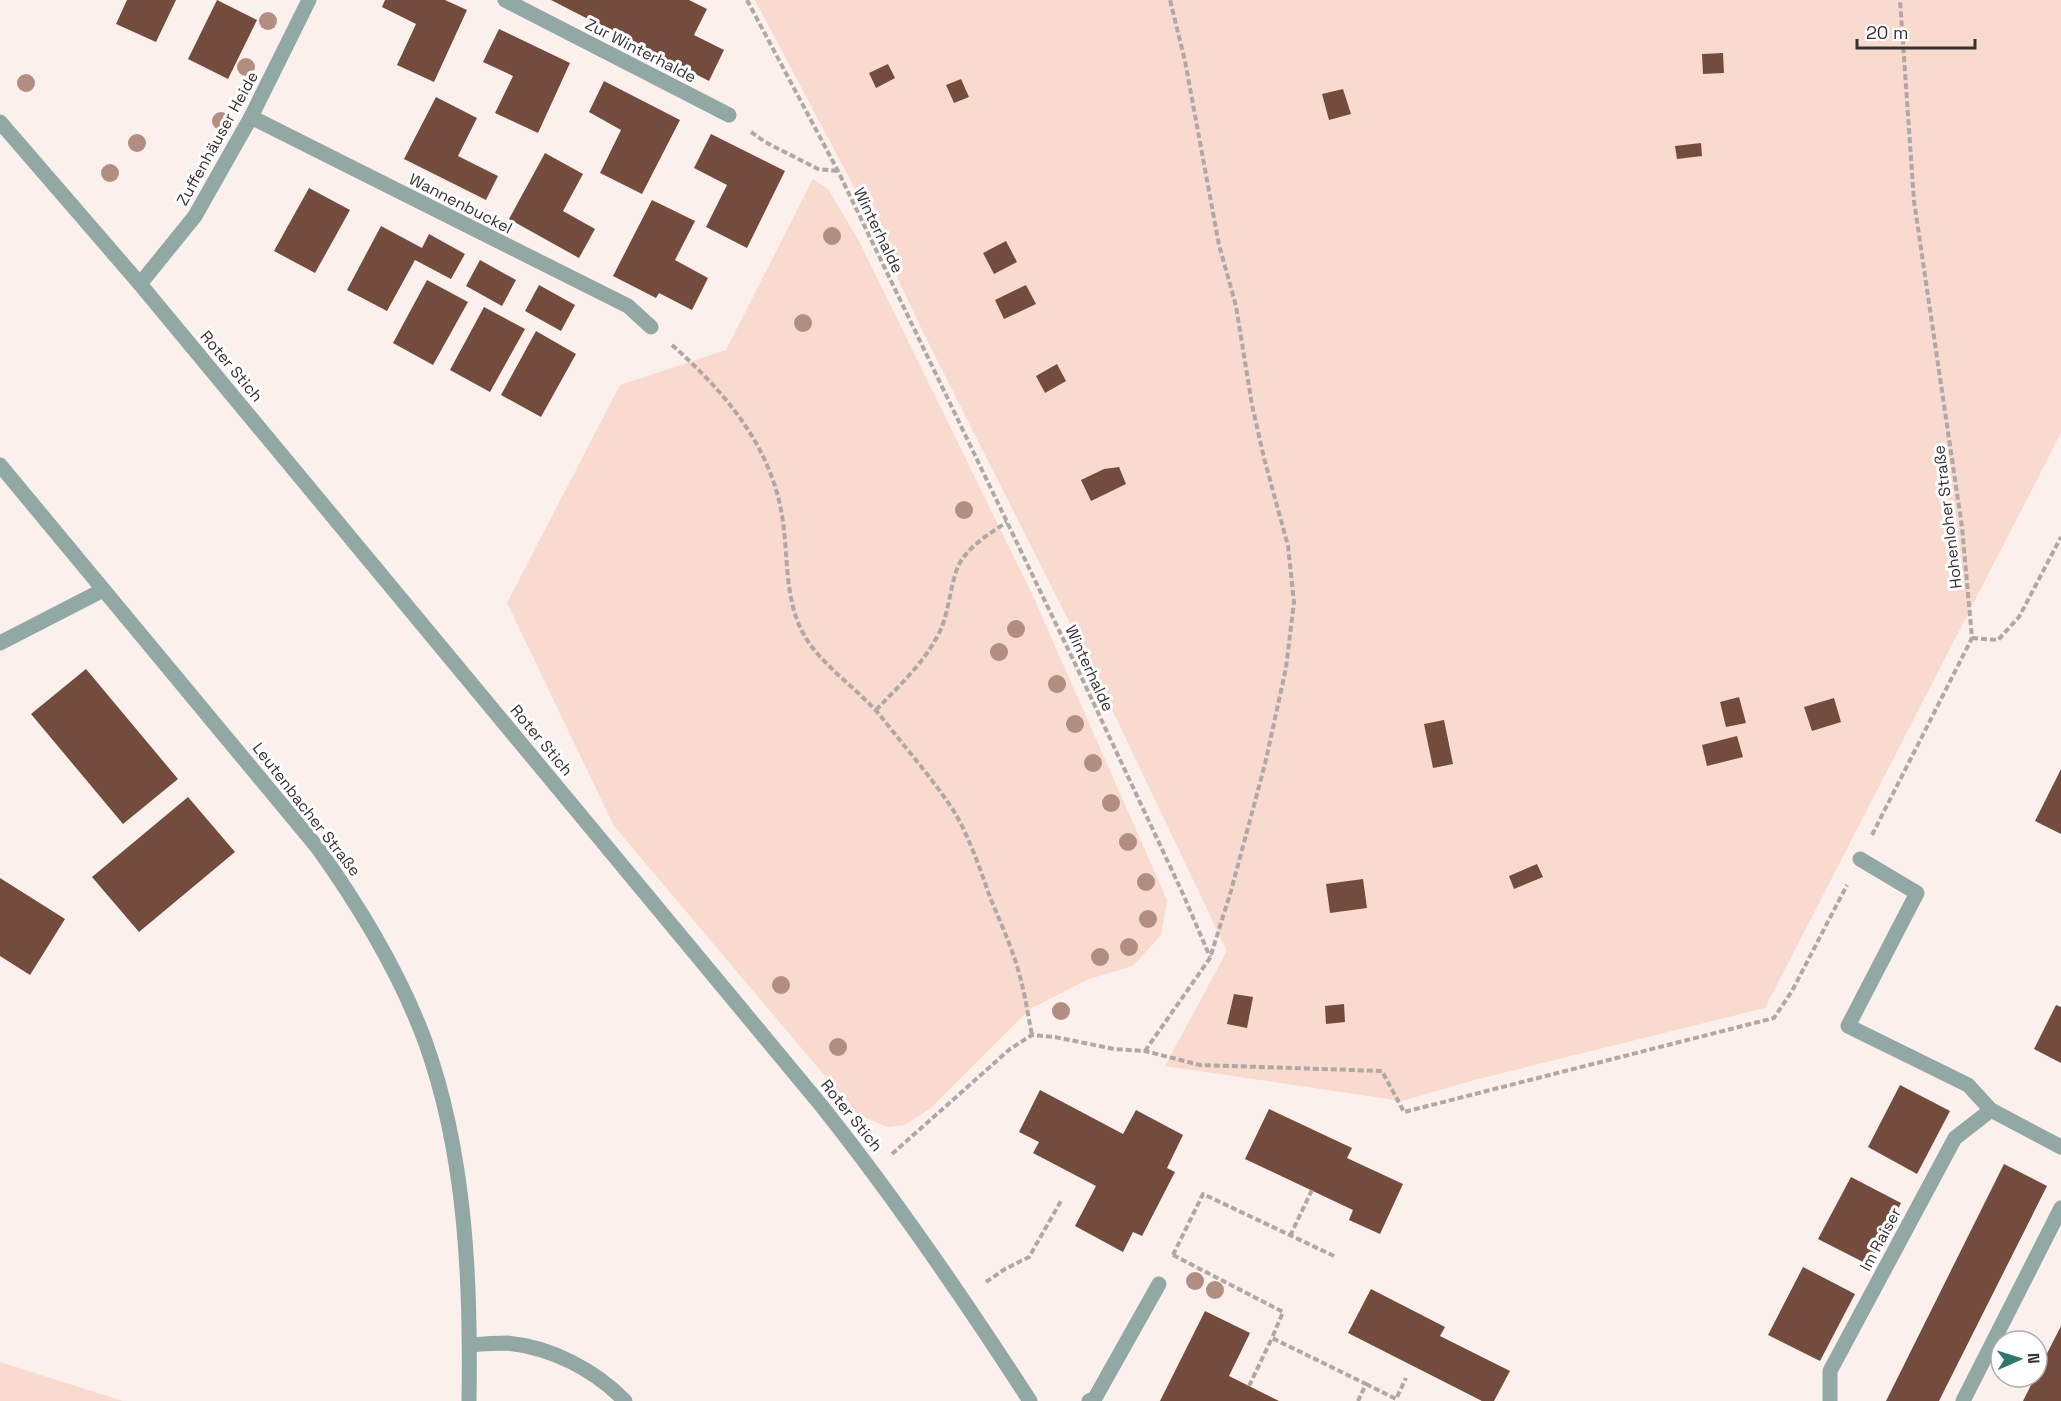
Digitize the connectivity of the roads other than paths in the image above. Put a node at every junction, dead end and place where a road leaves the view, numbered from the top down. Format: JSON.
{"nodes":[{"id":1,"x":505,"y":0,"type":"edge"},
{"id":2,"x":306,"y":1,"type":"edge"},
{"id":3,"x":729,"y":115,"type":"dead end"},
{"id":4,"x":251,"y":117,"type":"junction"},
{"id":5,"x":0,"y":122,"type":"edge"},
{"id":6,"x":140,"y":284,"type":"junction"},
{"id":7,"x":651,"y":327,"type":"road end"},
{"id":8,"x":0,"y":465,"type":"edge"},
{"id":9,"x":103,"y":590,"type":"junction"},
{"id":10,"x":0,"y":644,"type":"edge"},
{"id":11,"x":1860,"y":860,"type":"road end"},
{"id":12,"x":1991,"y":1110,"type":"junction"},
{"id":13,"x":2061,"y":1147,"type":"edge"},
{"id":14,"x":2061,"y":1208,"type":"edge"},
{"id":15,"x":1159,"y":1284,"type":"road end"},
{"id":16,"x":470,"y":1345,"type":"junction"},
{"id":17,"x":469,"y":1401,"type":"edge"},
{"id":18,"x":625,"y":1401,"type":"edge"},
{"id":19,"x":1030,"y":1401,"type":"edge"},
{"id":20,"x":1089,"y":1401,"type":"edge"},
{"id":21,"x":1830,"y":1401,"type":"edge"},
{"id":22,"x":1963,"y":1401,"type":"edge"}],
"edges":[{"from":1,"to":3,"type":"street","name":"Zur Winterhalde"},
{"from":2,"to":4,"type":"street","name":"Zuffenhäuser Heide"},
{"from":4,"to":6,"type":"street","name":"Zuffenhäuser Heide"},
{"from":4,"to":7,"type":"street","name":"Wannenbuckel"},
{"from":5,"to":6,"type":"street","name":"Roter Stich"},
{"from":6,"to":19,"type":"street","name":"Roter Stich"},
{"from":8,"to":9,"type":"street","name":"Leutenbacher Straße"},
{"from":9,"to":10,"type":"street"},
{"from":9,"to":16,"type":"street","name":"Leutenbacher Straße"},
{"from":11,"to":12,"type":"street"},
{"from":12,"to":13,"type":"street"},
{"from":12,"to":21,"type":"street","name":"Im Raiser"},
{"from":14,"to":22,"type":"street"},
{"from":15,"to":20,"type":"street"},
{"from":16,"to":17,"type":"street","name":"Leutenbacher Straße"},
{"from":16,"to":18,"type":"street"}]}
